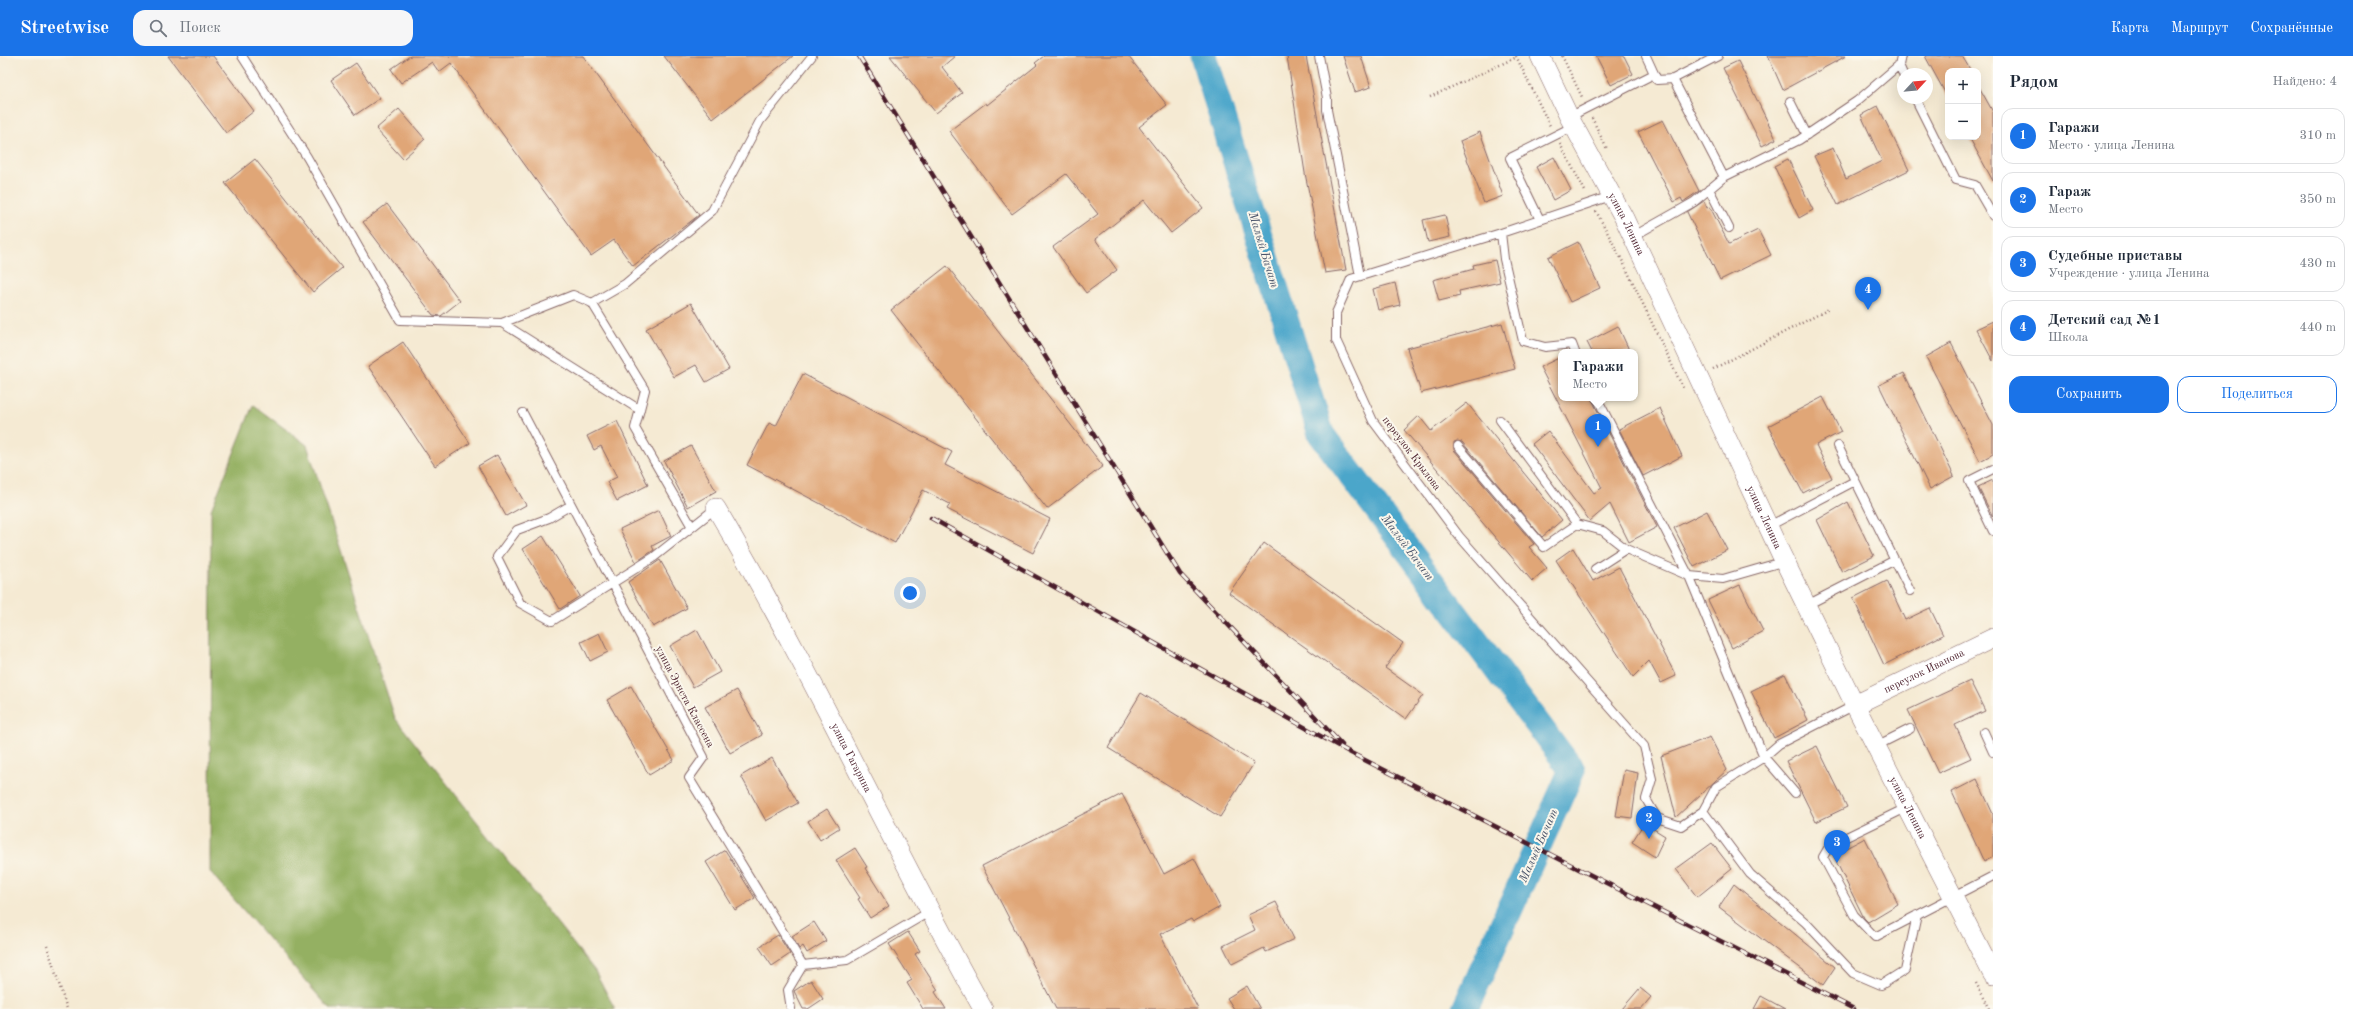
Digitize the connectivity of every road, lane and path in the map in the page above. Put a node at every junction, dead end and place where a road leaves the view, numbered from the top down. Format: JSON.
{"nodes":[{"id":1,"x":242,"y":56,"type":"edge"},
{"id":2,"x":812,"y":56,"type":"edge"},
{"id":3,"x":1319,"y":56,"type":"edge"},
{"id":4,"x":1516,"y":56,"type":"edge"},
{"id":5,"x":1540,"y":56,"type":"edge"},
{"id":6,"x":1562,"y":56,"type":"edge"},
{"id":7,"x":1646,"y":56,"type":"edge"},
{"id":8,"x":1718,"y":56,"type":"edge"},
{"id":9,"x":1901,"y":56,"type":"edge"},
{"id":10,"x":1899,"y":65,"type":"junction"},
{"id":11,"x":1900,"y":68,"type":"edge"},
{"id":12,"x":1654,"y":74,"type":"junction"},
{"id":13,"x":1673,"y":79,"type":"junction"},
{"id":14,"x":1430,"y":97,"type":"dead end"},
{"id":15,"x":1790,"y":101,"type":"dead end"},
{"id":16,"x":1918,"y":104,"type":"edge"},
{"id":17,"x":1587,"y":108,"type":"junction"},
{"id":18,"x":1572,"y":121,"type":"junction"},
{"id":19,"x":1555,"y":135,"type":"junction"},
{"id":20,"x":1807,"y":135,"type":"junction"},
{"id":21,"x":1724,"y":177,"type":"junction"},
{"id":22,"x":1709,"y":189,"type":"junction"},
{"id":23,"x":1611,"y":196,"type":"junction"},
{"id":24,"x":1591,"y":202,"type":"junction"},
{"id":25,"x":1993,"y":216,"type":"edge"},
{"id":26,"x":1540,"y":220,"type":"junction"},
{"id":27,"x":1729,"y":228,"type":"dead end"},
{"id":28,"x":1501,"y":233,"type":"junction"},
{"id":29,"x":1632,"y":237,"type":"junction"},
{"id":30,"x":1360,"y":276,"type":"junction"},
{"id":31,"x":592,"y":303,"type":"junction"},
{"id":32,"x":1829,"y":310,"type":"dead end"},
{"id":33,"x":502,"y":323,"type":"junction"},
{"id":34,"x":1574,"y":349,"type":"edge"},
{"id":35,"x":1713,"y":369,"type":"dead end"},
{"id":36,"x":1686,"y":394,"type":"dead end"},
{"id":37,"x":1599,"y":401,"type":"edge"},
{"id":38,"x":640,"y":410,"type":"junction"},
{"id":39,"x":523,"y":413,"type":"dead end"},
{"id":40,"x":1500,"y":420,"type":"dead end"},
{"id":41,"x":1458,"y":446,"type":"dead end"},
{"id":42,"x":1838,"y":446,"type":"dead end"},
{"id":43,"x":1993,"y":469,"type":"edge"},
{"id":44,"x":1855,"y":481,"type":"junction"},
{"id":45,"x":571,"y":505,"type":"junction"},
{"id":46,"x":716,"y":508,"type":"joint"},
{"id":47,"x":1576,"y":524,"type":"junction"},
{"id":48,"x":1769,"y":526,"type":"junction"},
{"id":49,"x":692,"y":527,"type":"junction"},
{"id":50,"x":1993,"y":530,"type":"edge"},
{"id":51,"x":1626,"y":549,"type":"junction"},
{"id":52,"x":1895,"y":560,"type":"junction"},
{"id":53,"x":1785,"y":561,"type":"junction"},
{"id":54,"x":1595,"y":569,"type":"dead end"},
{"id":55,"x":1689,"y":576,"type":"junction"},
{"id":56,"x":611,"y":582,"type":"junction"},
{"id":57,"x":1910,"y":591,"type":"dead end"},
{"id":58,"x":1807,"y":605,"type":"junction"},
{"id":59,"x":1993,"y":638,"type":"edge"},
{"id":60,"x":1855,"y":705,"type":"junction"},
{"id":61,"x":1910,"y":729,"type":"dead end"},
{"id":62,"x":1984,"y":732,"type":"dead end"},
{"id":63,"x":1875,"y":746,"type":"junction"},
{"id":64,"x":1993,"y":752,"type":"edge"},
{"id":65,"x":1764,"y":757,"type":"junction"},
{"id":66,"x":1795,"y":793,"type":"dead end"},
{"id":67,"x":1906,"y":808,"type":"junction"},
{"id":68,"x":1703,"y":811,"type":"junction"},
{"id":69,"x":1993,"y":876,"type":"edge"},
{"id":70,"x":1952,"y":898,"type":"junction"},
{"id":71,"x":929,"y":912,"type":"junction"},
{"id":72,"x":1917,"y":916,"type":"junction"},
{"id":73,"x":46,"y":946,"type":"dead end"},
{"id":74,"x":803,"y":965,"type":"junction"},
{"id":75,"x":1993,"y":975,"type":"edge"},
{"id":76,"x":67,"y":1009,"type":"edge"},
{"id":77,"x":791,"y":1009,"type":"edge"},
{"id":78,"x":983,"y":1009,"type":"edge"}],
"edges":[{"from":1,"to":33,"type":"lane"},
{"from":2,"to":31,"type":"lane"},
{"from":3,"to":30,"type":"lane"},
{"from":4,"to":14,"type":"path"},
{"from":4,"to":19,"type":"path"},
{"from":5,"to":18,"type":"street","name":"улица Ленина"},
{"from":6,"to":17,"type":"path"},
{"from":7,"to":12,"type":"lane"},
{"from":8,"to":13,"type":"lane"},
{"from":9,"to":10,"type":"lane"},
{"from":10,"to":11,"type":"lane"},
{"from":10,"to":20,"type":"lane"},
{"from":12,"to":13,"type":"lane"},
{"from":12,"to":17,"type":"lane"},
{"from":13,"to":21,"type":"lane"},
{"from":15,"to":20,"type":"lane"},
{"from":16,"to":25,"type":"lane"},
{"from":17,"to":18,"type":"lane"},
{"from":18,"to":19,"type":"lane"},
{"from":18,"to":23,"type":"street","name":"улица Ленина"},
{"from":19,"to":24,"type":"path"},
{"from":19,"to":26,"type":"lane"},
{"from":20,"to":21,"type":"lane"},
{"from":21,"to":22,"type":"lane"},
{"from":22,"to":27,"type":"lane"},
{"from":22,"to":29,"type":"lane"},
{"from":23,"to":24,"type":"lane","name":"переулок Крылова"},
{"from":23,"to":29,"type":"street","name":"улица Ленина"},
{"from":24,"to":26,"type":"lane","name":"переулок Крылова"},
{"from":24,"to":36,"type":"path"},
{"from":26,"to":28,"type":"lane","name":"переулок Крылова"},
{"from":28,"to":30,"type":"lane","name":"переулок Крылова"},
{"from":28,"to":34,"type":"lane"},
{"from":29,"to":48,"type":"street","name":"улица Ленина"},
{"from":30,"to":68,"type":"lane","name":"переулок Крылова"},
{"from":31,"to":33,"type":"lane"},
{"from":31,"to":38,"type":"lane"},
{"from":32,"to":35,"type":"path"},
{"from":33,"to":38,"type":"lane"},
{"from":37,"to":55,"type":"lane"},
{"from":38,"to":49,"type":"lane"},
{"from":39,"to":45,"type":"lane","name":"улица Эрнста Классена"},
{"from":40,"to":47,"type":"lane"},
{"from":41,"to":47,"type":"lane"},
{"from":42,"to":44,"type":"lane"},
{"from":43,"to":50,"type":"lane"},
{"from":44,"to":48,"type":"lane"},
{"from":44,"to":52,"type":"lane"},
{"from":45,"to":56,"type":"lane","name":"улица Эрнста Классена"},
{"from":45,"to":56,"type":"lane"},
{"from":46,"to":49,"type":"lane"},
{"from":46,"to":71,"type":"street","name":"улица Гагарина"},
{"from":47,"to":51,"type":"lane"},
{"from":48,"to":53,"type":"street","name":"улица Ленина"},
{"from":49,"to":56,"type":"lane"},
{"from":51,"to":54,"type":"lane"},
{"from":51,"to":55,"type":"lane"},
{"from":52,"to":57,"type":"lane"},
{"from":52,"to":58,"type":"lane"},
{"from":53,"to":55,"type":"lane"},
{"from":53,"to":58,"type":"street","name":"улица Ленина"},
{"from":55,"to":65,"type":"lane"},
{"from":56,"to":74,"type":"lane","name":"улица Эрнста Классена"},
{"from":58,"to":60,"type":"street","name":"улица Ленина"},
{"from":59,"to":60,"type":"street","name":"переулок Иванова"},
{"from":60,"to":63,"type":"street","name":"улица Ленина"},
{"from":60,"to":65,"type":"lane"},
{"from":61,"to":63,"type":"lane"},
{"from":62,"to":64,"type":"lane"},
{"from":63,"to":67,"type":"street","name":"улица Ленина"},
{"from":65,"to":66,"type":"lane"},
{"from":65,"to":68,"type":"lane"},
{"from":67,"to":70,"type":"street","name":"улица Ленина"},
{"from":67,"to":72,"type":"lane"},
{"from":68,"to":72,"type":"lane"},
{"from":69,"to":70,"type":"lane"},
{"from":70,"to":72,"type":"lane"},
{"from":70,"to":75,"type":"street","name":"улица Ленина"},
{"from":71,"to":74,"type":"lane"},
{"from":71,"to":78,"type":"street","name":"улица Гагарина"},
{"from":73,"to":76,"type":"path"},
{"from":74,"to":77,"type":"lane"}]}
